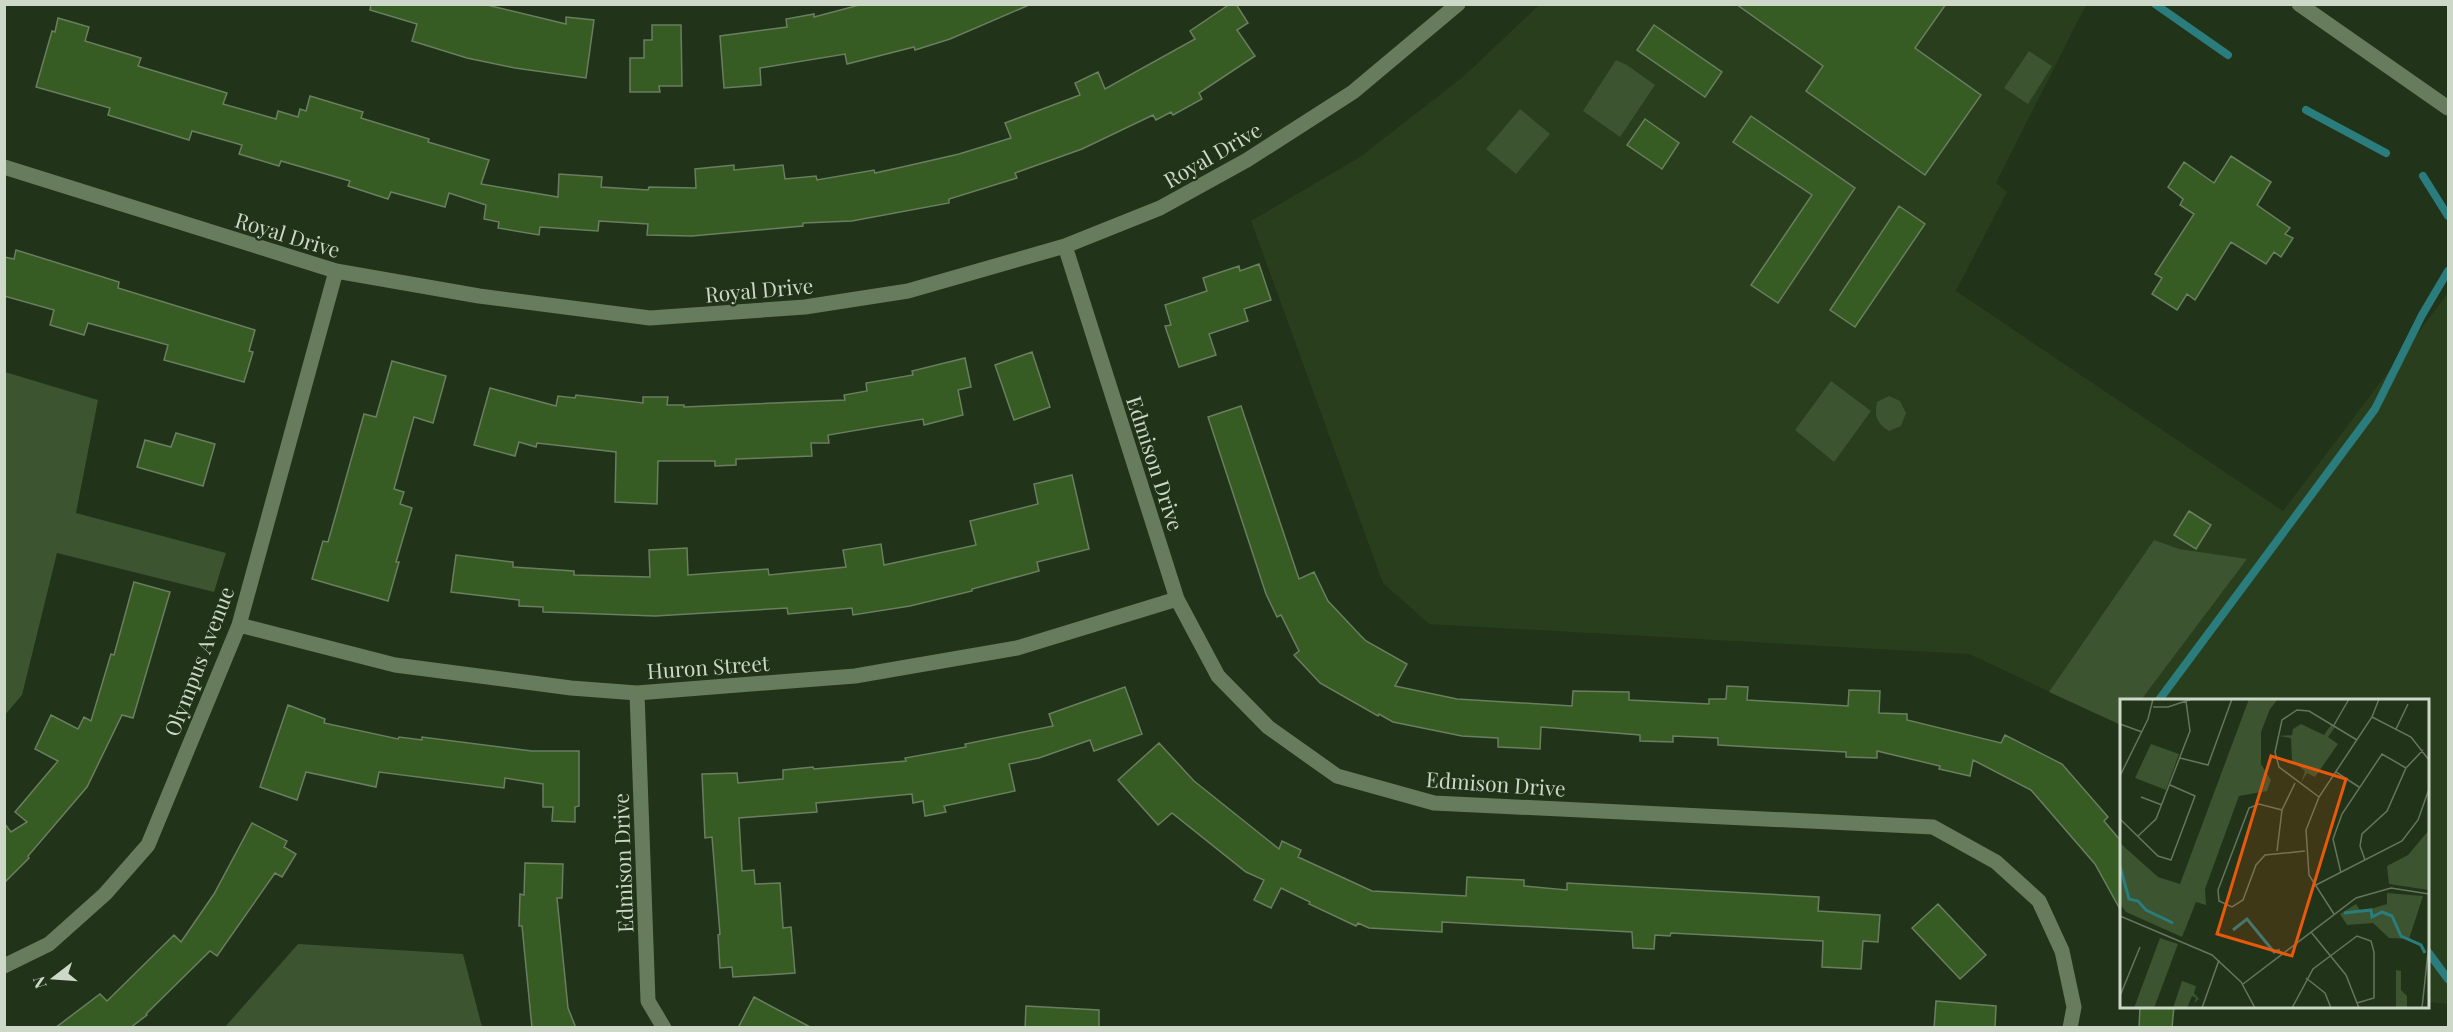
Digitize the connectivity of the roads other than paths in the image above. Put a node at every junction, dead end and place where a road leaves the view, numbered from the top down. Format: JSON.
{"nodes":[{"id":1,"x":1458,"y":4,"type":"edge"},
{"id":2,"x":2299,"y":4,"type":"edge"},
{"id":3,"x":2448,"y":108,"type":"edge"},
{"id":4,"x":4,"y":167,"type":"edge"},
{"id":5,"x":1065,"y":246,"type":"junction"},
{"id":6,"x":336,"y":271,"type":"junction"},
{"id":7,"x":1177,"y":599,"type":"junction"},
{"id":8,"x":239,"y":625,"type":"junction"},
{"id":9,"x":637,"y":693,"type":"junction"},
{"id":10,"x":4,"y":966,"type":"edge"},
{"id":11,"x":664,"y":1028,"type":"edge"},
{"id":12,"x":2070,"y":1028,"type":"edge"}],
"edges":[{"from":1,"to":5,"type":"street","name":"Royal Drive"},
{"from":2,"to":3,"type":"street"},
{"from":4,"to":6,"type":"street","name":"Royal Drive"},
{"from":5,"to":6,"type":"street","name":"Royal Drive"},
{"from":5,"to":7,"type":"street","name":"Edmison Drive"},
{"from":6,"to":8,"type":"street","name":"Olympus Avenue"},
{"from":7,"to":9,"type":"street","name":"Huron Street"},
{"from":7,"to":12,"type":"street","name":"Edmison Drive"},
{"from":8,"to":9,"type":"street","name":"Huron Street"},
{"from":8,"to":10,"type":"street","name":"Olympus Avenue"},
{"from":9,"to":11,"type":"street","name":"Edmison Drive"}]}
